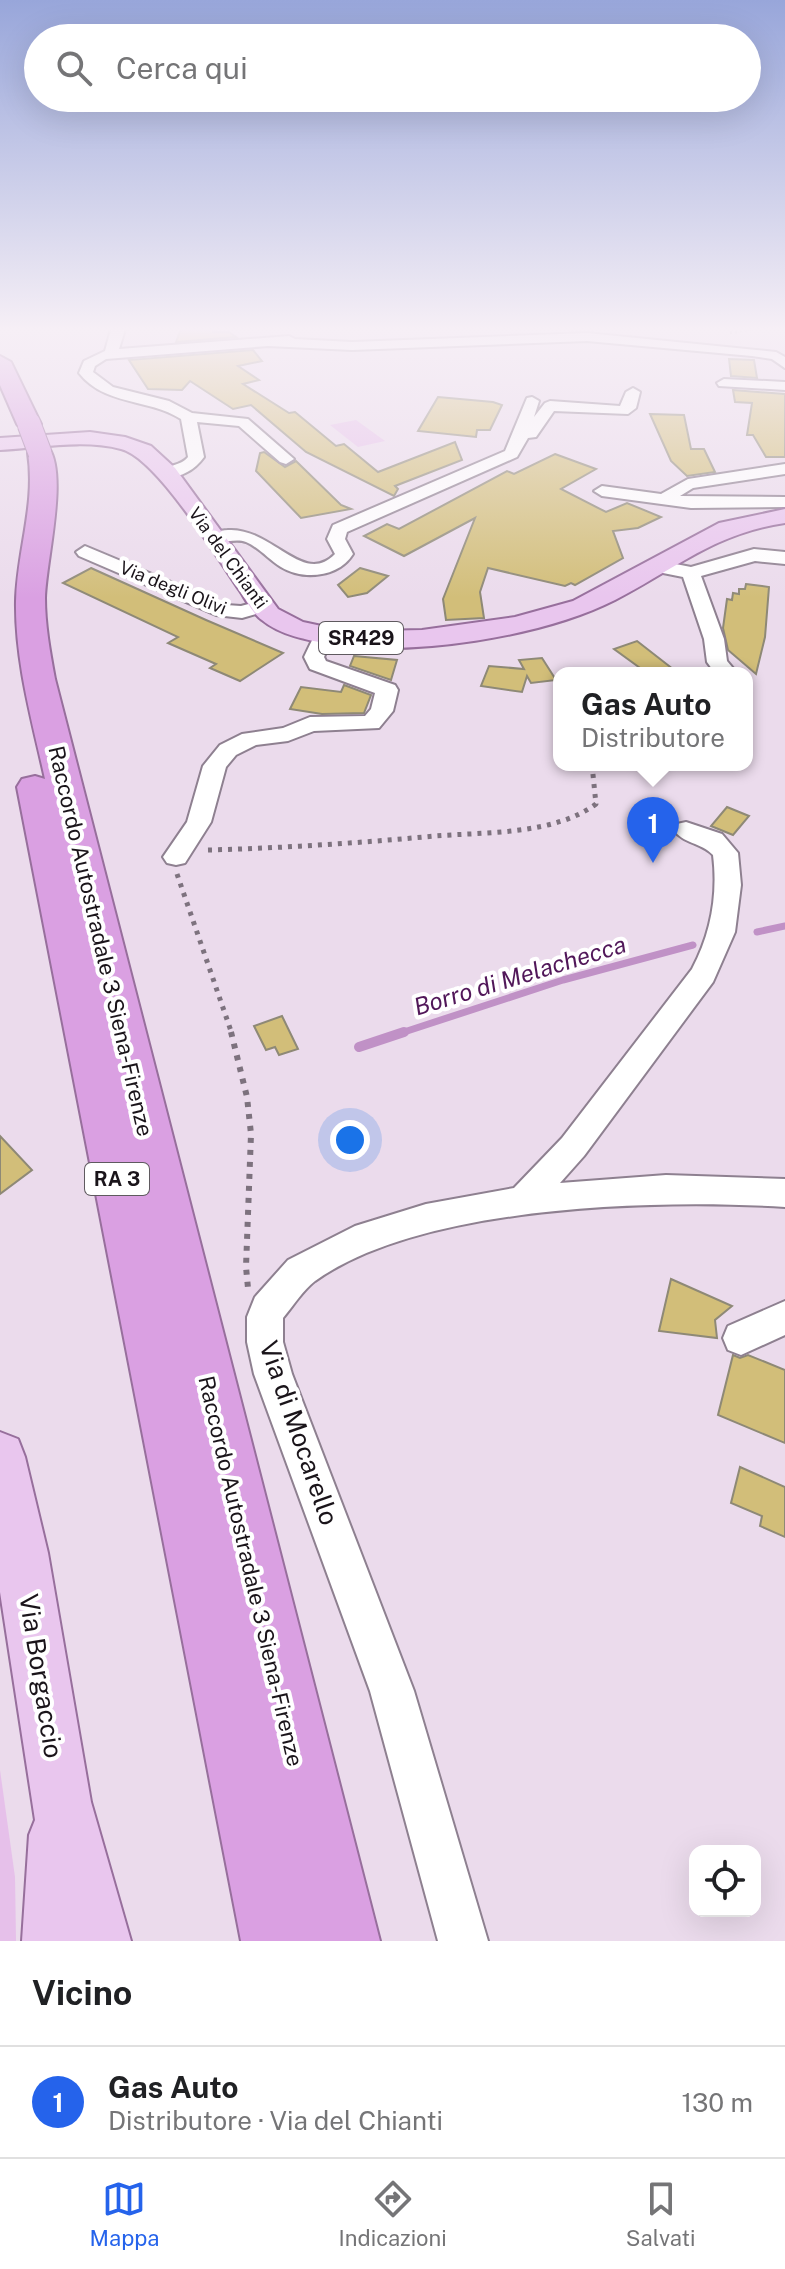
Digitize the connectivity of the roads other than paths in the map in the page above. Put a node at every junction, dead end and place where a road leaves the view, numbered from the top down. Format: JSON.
{"nodes":[{"id":1,"x":8,"y":417,"type":"edge"},
{"id":2,"x":14,"y":417,"type":"edge"},
{"id":3,"x":188,"y":417,"type":"joint"},
{"id":4,"x":527,"y":417,"type":"edge"},
{"id":5,"x":543,"y":417,"type":"edge"},
{"id":6,"x":20,"y":442,"type":"edge"},
{"id":7,"x":518,"y":445,"type":"junction"},
{"id":8,"x":286,"y":459,"type":"dead end"},
{"id":9,"x":785,"y":469,"type":"edge"},
{"id":10,"x":167,"y":473,"type":"junction"},
{"id":11,"x":602,"y":491,"type":"dead end"},
{"id":12,"x":666,"y":498,"type":"junction"},
{"id":13,"x":785,"y":502,"type":"edge"},
{"id":14,"x":785,"y":516,"type":"edge"},
{"id":15,"x":214,"y":537,"type":"junction"},
{"id":16,"x":85,"y":552,"type":"dead end"},
{"id":17,"x":785,"y":558,"type":"edge"},
{"id":18,"x":655,"y":566,"type":"junction"},
{"id":19,"x":691,"y":573,"type":"junction"},
{"id":20,"x":263,"y":606,"type":"junction"},
{"id":21,"x":323,"y":636,"type":"junction"},
{"id":22,"x":721,"y":667,"type":"edge"},
{"id":23,"x":686,"y":830,"type":"dead end"},
{"id":24,"x":176,"y":857,"type":"road end"},
{"id":25,"x":785,"y":1193,"type":"edge"},
{"id":26,"x":522,"y":1202,"type":"junction"},
{"id":27,"x":785,"y":1318,"type":"edge"},
{"id":28,"x":741,"y":1338,"type":"dead end"},
{"id":29,"x":0,"y":1457,"type":"edge"},
{"id":30,"x":61,"y":1802,"type":"junction"},
{"id":31,"x":290,"y":1904,"type":"edge"},
{"id":32,"x":54,"y":1941,"type":"edge"},
{"id":33,"x":99,"y":1941,"type":"edge"},
{"id":34,"x":342,"y":1941,"type":"edge"},
{"id":35,"x":463,"y":1941,"type":"edge"}],
"edges":[{"from":1,"to":6,"type":"highway","name":"Raccordo Autostradale 3 Siena-Firenze","number":"RA 3"},
{"from":2,"to":6,"type":"highway","name":"Raccordo Autostradale 3 Siena-Firenze","number":"RA 3"},
{"from":3,"to":8,"type":"street"},
{"from":3,"to":10,"type":"street"},
{"from":4,"to":7,"type":"street"},
{"from":5,"to":7,"type":"street"},
{"from":6,"to":10,"type":"main road","name":"Via del Chianti","number":"SR429"},
{"from":6,"to":31,"type":"highway","name":"Raccordo Autostradale 3 Siena-Firenze","number":"RA 3"},
{"from":7,"to":15,"type":"street"},
{"from":9,"to":12,"type":"street"},
{"from":10,"to":15,"type":"main road","name":"Via del Chianti","number":"SR429"},
{"from":11,"to":12,"type":"street"},
{"from":12,"to":13,"type":"street"},
{"from":14,"to":18,"type":"main road","name":"Via del Chianti","number":"SR429"},
{"from":15,"to":20,"type":"main road","name":"Via del Chianti","number":"SR429"},
{"from":16,"to":20,"type":"street","name":"Via degli Olivi"},
{"from":17,"to":19,"type":"street"},
{"from":18,"to":19,"type":"street"},
{"from":18,"to":21,"type":"main road","name":"Via del Chianti","number":"SR429"},
{"from":19,"to":22,"type":"street"},
{"from":20,"to":21,"type":"main road","name":"Via del Chianti","number":"SR429"},
{"from":21,"to":24,"type":"street"},
{"from":23,"to":26,"type":"street"},
{"from":25,"to":26,"type":"street","name":"Via di Mocarello"},
{"from":26,"to":35,"type":"street","name":"Via di Mocarello"},
{"from":27,"to":28,"type":"street"},
{"from":29,"to":30,"type":"main road","name":"Via Borgaccio"},
{"from":30,"to":32,"type":"main road","name":"Via Borgaccio"},
{"from":30,"to":33,"type":"main road","name":"Via Borgaccio"},
{"from":31,"to":34,"type":"highway","name":"Raccordo Autostradale 3 Siena-Firenze","number":"RA 3"}]}
